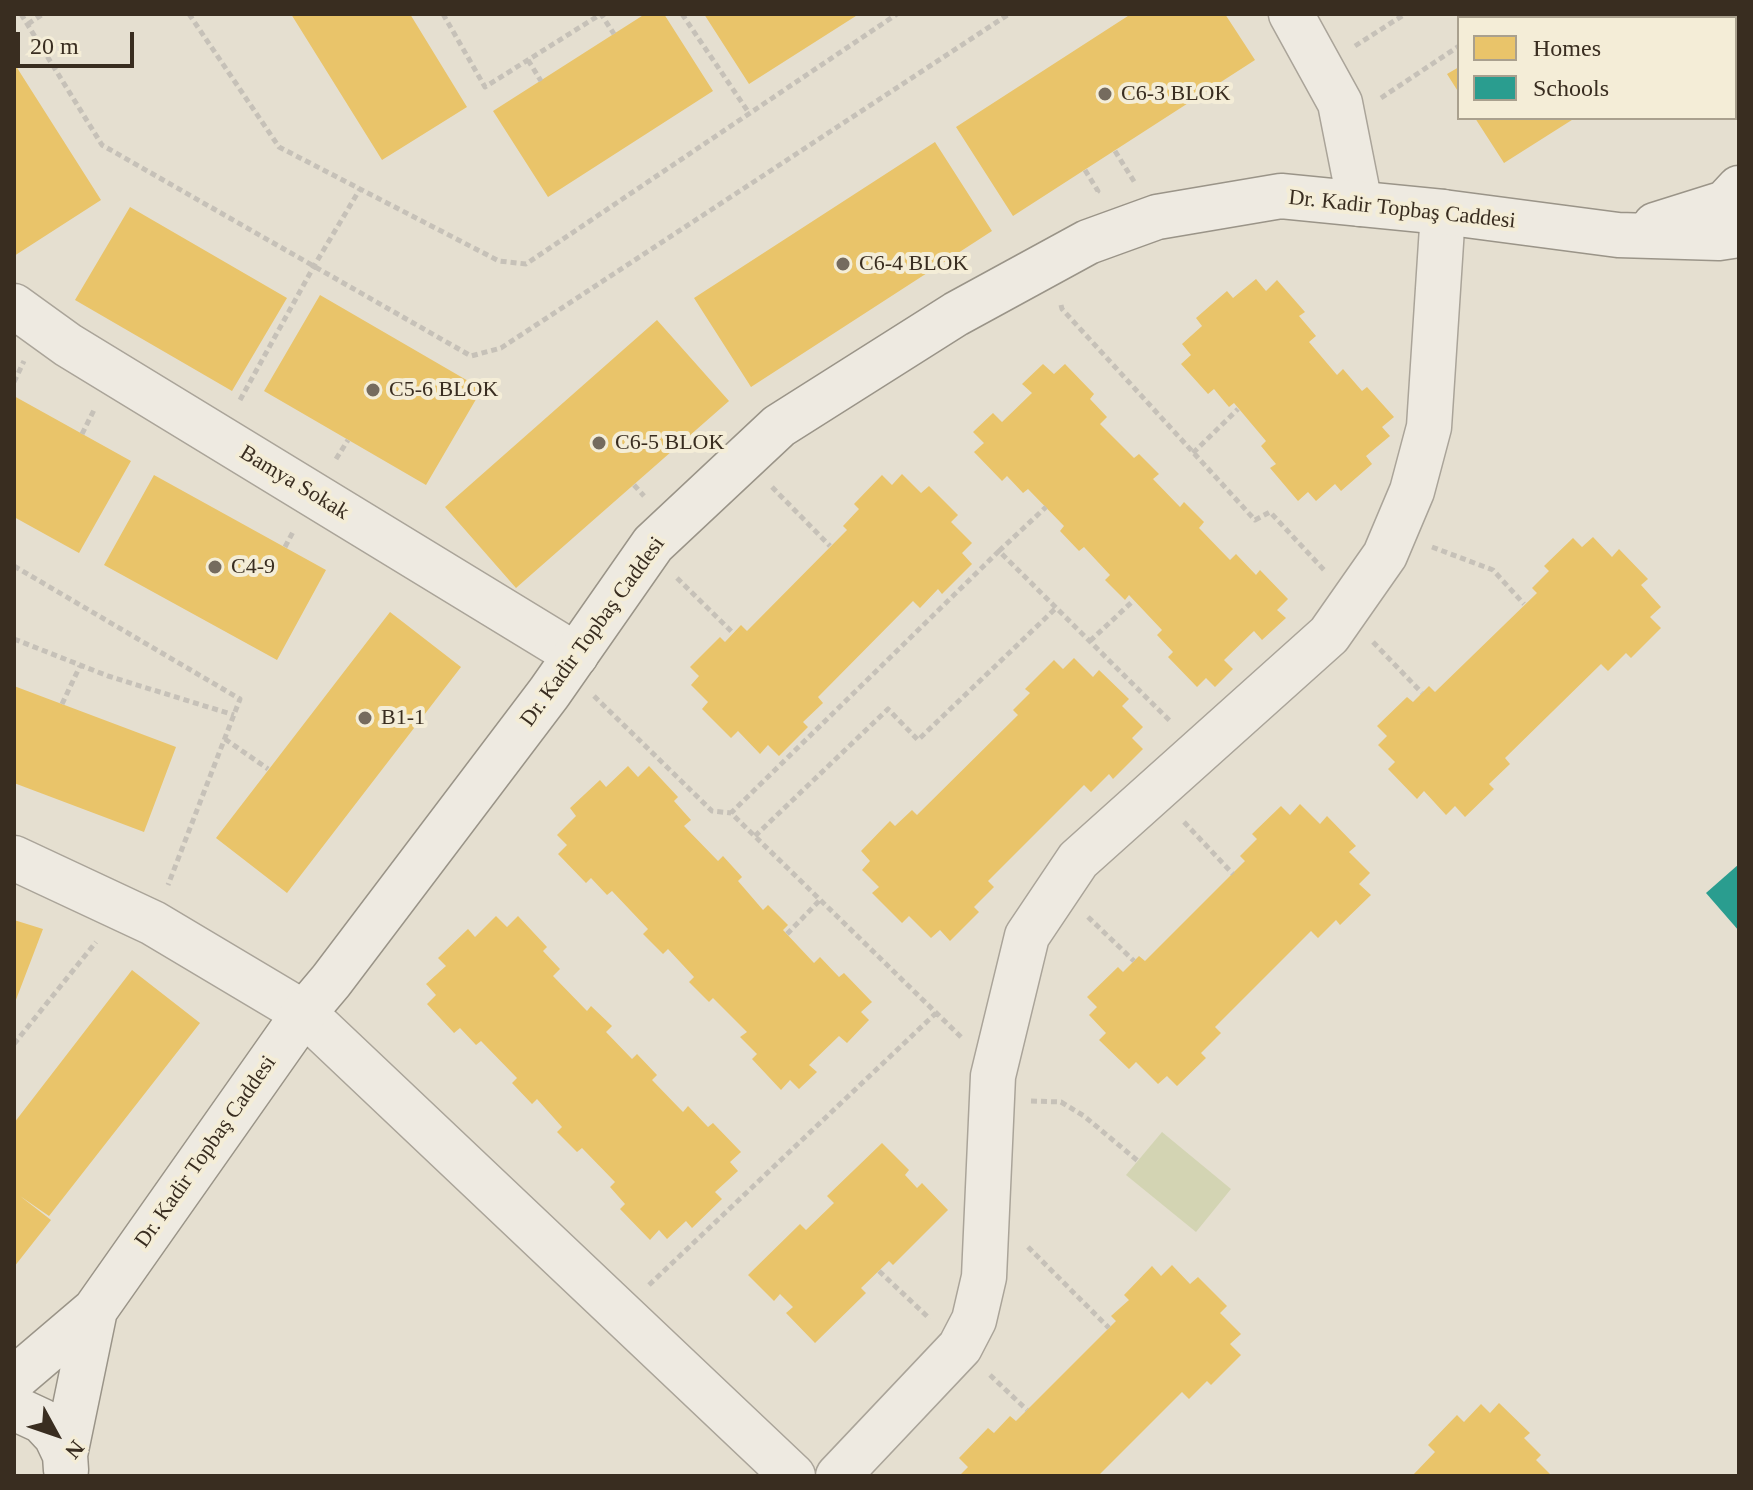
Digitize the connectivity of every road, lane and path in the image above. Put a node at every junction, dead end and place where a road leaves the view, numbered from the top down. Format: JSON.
{"nodes":[{"id":1,"x":21,"y":14,"type":"edge"},
{"id":2,"x":43,"y":14,"type":"edge"},
{"id":3,"x":189,"y":14,"type":"edge"},
{"id":4,"x":443,"y":14,"type":"edge"},
{"id":5,"x":682,"y":14,"type":"edge"},
{"id":6,"x":897,"y":14,"type":"edge"},
{"id":7,"x":1009,"y":14,"type":"edge"},
{"id":8,"x":1291,"y":14,"type":"edge"},
{"id":9,"x":1405,"y":14,"type":"edge"},
{"id":10,"x":28,"y":24,"type":"junction"},
{"id":11,"x":614,"y":34,"type":"dead end"},
{"id":12,"x":1457,"y":47,"type":"edge"},
{"id":13,"x":528,"y":60,"type":"junction"},
{"id":14,"x":1320,"y":67,"type":"junction"},
{"id":15,"x":541,"y":81,"type":"dead end"},
{"id":16,"x":749,"y":113,"type":"junction"},
{"id":17,"x":1344,"y":123,"type":"junction"},
{"id":18,"x":1739,"y":188,"type":"edge"},
{"id":19,"x":360,"y":189,"type":"junction"},
{"id":20,"x":1360,"y":204,"type":"junction"},
{"id":21,"x":1443,"y":212,"type":"junction"},
{"id":22,"x":1618,"y":235,"type":"junction"},
{"id":23,"x":1739,"y":235,"type":"edge"},
{"id":24,"x":1052,"y":262,"type":"junction"},
{"id":25,"x":1739,"y":263,"type":"edge"},
{"id":26,"x":314,"y":266,"type":"junction"},
{"id":27,"x":14,"y":306,"type":"edge"},
{"id":28,"x":1238,"y":409,"type":"dead end"},
{"id":29,"x":219,"y":437,"type":"junction"},
{"id":30,"x":1193,"y":453,"type":"junction"},
{"id":31,"x":744,"y":459,"type":"junction"},
{"id":32,"x":1046,"y":507,"type":"dead end"},
{"id":33,"x":1395,"y":533,"type":"junction"},
{"id":34,"x":830,"y":546,"type":"dead end"},
{"id":35,"x":648,"y":550,"type":"junction"},
{"id":36,"x":999,"y":551,"type":"junction"},
{"id":37,"x":14,"y":566,"type":"edge"},
{"id":38,"x":1134,"y":600,"type":"dead end"},
{"id":39,"x":1524,"y":604,"type":"dead end"},
{"id":40,"x":1349,"y":606,"type":"junction"},
{"id":41,"x":1056,"y":608,"type":"junction"},
{"id":42,"x":733,"y":633,"type":"dead end"},
{"id":43,"x":14,"y":639,"type":"edge"},
{"id":44,"x":1090,"y":641,"type":"junction"},
{"id":45,"x":571,"y":662,"type":"junction"},
{"id":46,"x":80,"y":666,"type":"junction"},
{"id":47,"x":1422,"y":693,"type":"dead end"},
{"id":48,"x":62,"y":704,"type":"dead end"},
{"id":49,"x":234,"y":715,"type":"junction"},
{"id":50,"x":225,"y":739,"type":"junction"},
{"id":51,"x":1200,"y":751,"type":"junction"},
{"id":52,"x":268,"y":769,"type":"dead end"},
{"id":53,"x":1155,"y":791,"type":"junction"},
{"id":54,"x":731,"y":813,"type":"junction"},
{"id":55,"x":755,"y":836,"type":"junction"},
{"id":56,"x":14,"y":858,"type":"edge"},
{"id":57,"x":1233,"y":874,"type":"dead end"},
{"id":58,"x":1057,"y":888,"type":"junction"},
{"id":59,"x":820,"y":900,"type":"junction"},
{"id":60,"x":138,"y":916,"type":"junction"},
{"id":61,"x":787,"y":934,"type":"dead end"},
{"id":62,"x":1134,"y":961,"type":"dead end"},
{"id":63,"x":304,"y":1013,"type":"junction"},
{"id":64,"x":936,"y":1013,"type":"junction"},
{"id":65,"x":14,"y":1044,"type":"edge"},
{"id":66,"x":993,"y":1084,"type":"junction"},
{"id":67,"x":1138,"y":1161,"type":"dead end"},
{"id":68,"x":986,"y":1224,"type":"junction"},
{"id":69,"x":95,"y":1310,"type":"junction"},
{"id":70,"x":618,"y":1311,"type":"junction"},
{"id":71,"x":1109,"y":1328,"type":"dead end"},
{"id":72,"x":14,"y":1379,"type":"edge"},
{"id":73,"x":14,"y":1408,"type":"edge"},
{"id":74,"x":66,"y":1465,"type":"edge"},
{"id":75,"x":793,"y":1476,"type":"edge"},
{"id":76,"x":838,"y":1476,"type":"edge"}],
"edges":[{"from":1,"to":10,"type":"path"},
{"from":2,"to":10,"type":"path"},
{"from":3,"to":19,"type":"path"},
{"from":4,"to":13,"type":"path"},
{"from":5,"to":16,"type":"path"},
{"from":6,"to":16,"type":"path"},
{"from":7,"to":26,"type":"path"},
{"from":8,"to":14,"type":"street"},
{"from":9,"to":14,"type":"path"},
{"from":10,"to":26,"type":"path"},
{"from":11,"to":13,"type":"path"},
{"from":12,"to":17,"type":"path"},
{"from":13,"to":15,"type":"path"},
{"from":14,"to":17,"type":"street"},
{"from":16,"to":19,"type":"path"},
{"from":17,"to":20,"type":"street"},
{"from":18,"to":22,"type":"street"},
{"from":19,"to":26,"type":"path"},
{"from":20,"to":21,"type":"street","name":"Dr. Kadir Topbaş Caddesi"},
{"from":20,"to":24,"type":"street","name":"Dr. Kadir Topbaş Caddesi"},
{"from":21,"to":22,"type":"street","name":"Dr. Kadir Topbaş Caddesi"},
{"from":21,"to":33,"type":"street"},
{"from":22,"to":23,"type":"street"},
{"from":22,"to":25,"type":"street"},
{"from":24,"to":30,"type":"path"},
{"from":24,"to":31,"type":"street","name":"Dr. Kadir Topbaş Caddesi"},
{"from":26,"to":29,"type":"path"},
{"from":27,"to":29,"type":"street","name":"Bamya Sokak"},
{"from":28,"to":30,"type":"path"},
{"from":29,"to":45,"type":"street","name":"Bamya Sokak"},
{"from":30,"to":40,"type":"path"},
{"from":31,"to":34,"type":"path"},
{"from":31,"to":35,"type":"street","name":"Dr. Kadir Topbaş Caddesi"},
{"from":32,"to":36,"type":"path"},
{"from":33,"to":39,"type":"path"},
{"from":33,"to":40,"type":"street"},
{"from":35,"to":42,"type":"path"},
{"from":35,"to":45,"type":"street","name":"Dr. Kadir Topbaş Caddesi"},
{"from":36,"to":41,"type":"path"},
{"from":36,"to":54,"type":"path"},
{"from":37,"to":49,"type":"path"},
{"from":38,"to":44,"type":"path"},
{"from":40,"to":47,"type":"path"},
{"from":40,"to":51,"type":"street"},
{"from":41,"to":44,"type":"path"},
{"from":41,"to":55,"type":"path"},
{"from":43,"to":46,"type":"path"},
{"from":44,"to":51,"type":"path"},
{"from":45,"to":54,"type":"path"},
{"from":45,"to":63,"type":"street","name":"Dr. Kadir Topbaş Caddesi"},
{"from":46,"to":48,"type":"path"},
{"from":46,"to":49,"type":"path"},
{"from":49,"to":50,"type":"path"},
{"from":50,"to":52,"type":"path"},
{"from":50,"to":60,"type":"path"},
{"from":51,"to":53,"type":"street"},
{"from":53,"to":57,"type":"path"},
{"from":53,"to":58,"type":"street"},
{"from":54,"to":55,"type":"path"},
{"from":55,"to":59,"type":"path"},
{"from":56,"to":60,"type":"street"},
{"from":58,"to":62,"type":"path"},
{"from":58,"to":66,"type":"street"},
{"from":59,"to":61,"type":"path"},
{"from":59,"to":64,"type":"path"},
{"from":60,"to":63,"type":"street"},
{"from":60,"to":65,"type":"path"},
{"from":63,"to":69,"type":"street","name":"Dr. Kadir Topbaş Caddesi"},
{"from":63,"to":70,"type":"street"},
{"from":64,"to":66,"type":"path"},
{"from":64,"to":70,"type":"path"},
{"from":66,"to":67,"type":"path"},
{"from":66,"to":68,"type":"street"},
{"from":68,"to":71,"type":"path"},
{"from":68,"to":76,"type":"street"},
{"from":69,"to":72,"type":"street"},
{"from":69,"to":74,"type":"street"},
{"from":70,"to":75,"type":"street"},
{"from":73,"to":74,"type":"street"}]}
